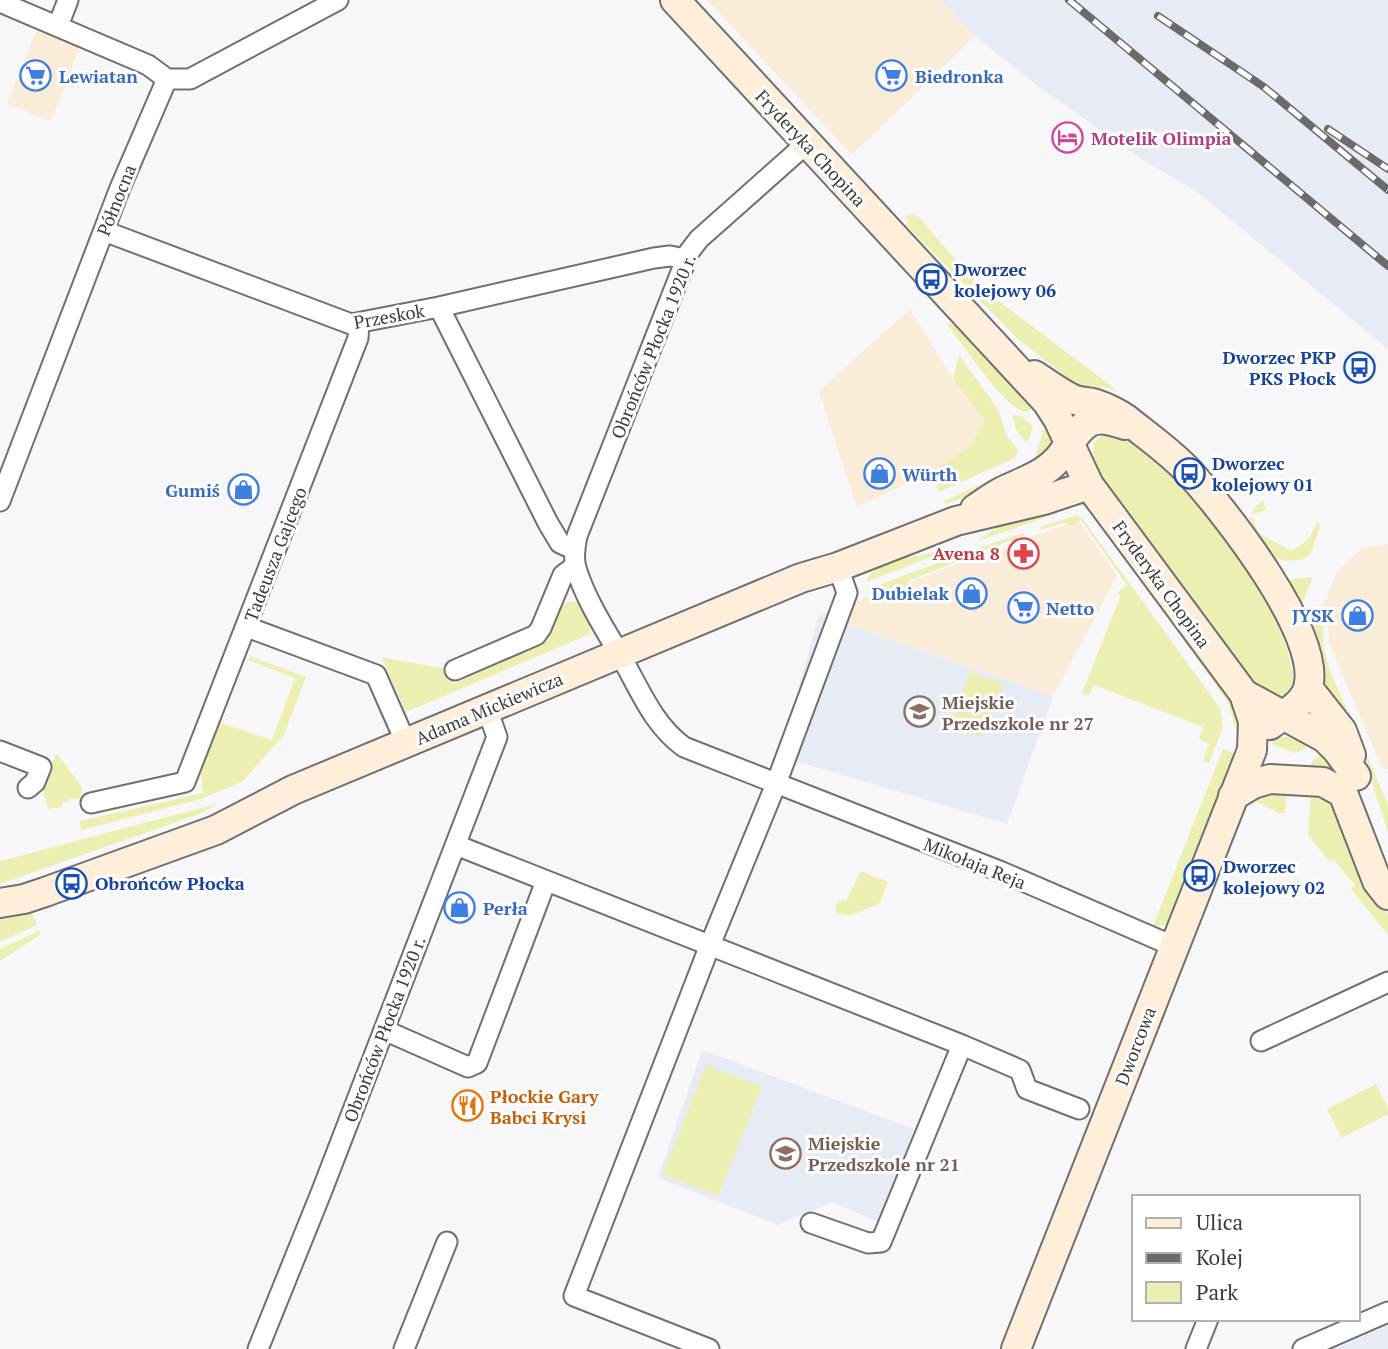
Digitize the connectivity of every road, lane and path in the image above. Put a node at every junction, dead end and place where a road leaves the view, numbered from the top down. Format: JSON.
{"nodes":[{"id":1,"x":68,"y":0,"type":"edge"},
{"id":2,"x":338,"y":0,"type":"edge"},
{"id":3,"x":675,"y":0,"type":"edge"},
{"id":4,"x":0,"y":2,"type":"edge"},
{"id":5,"x":58,"y":26,"type":"junction"},
{"id":6,"x":167,"y":79,"type":"junction"},
{"id":7,"x":806,"y":144,"type":"junction"},
{"id":8,"x":104,"y":231,"type":"junction"},
{"id":9,"x":686,"y":259,"type":"junction"},
{"id":10,"x":439,"y":307,"type":"junction"},
{"id":11,"x":359,"y":324,"type":"junction"},
{"id":12,"x":1005,"y":356,"type":"junction"},
{"id":13,"x":1138,"y":429,"type":"junction"},
{"id":14,"x":1069,"y":443,"type":"junction"},
{"id":15,"x":1089,"y":485,"type":"junction"},
{"id":16,"x":0,"y":501,"type":"edge"},
{"id":17,"x":956,"y":521,"type":"junction"},
{"id":18,"x":575,"y":558,"type":"junction"},
{"id":19,"x":838,"y":566,"type":"junction"},
{"id":20,"x":247,"y":627,"type":"junction"},
{"id":21,"x":619,"y":653,"type":"junction"},
{"id":22,"x":455,"y":670,"type":"dead end"},
{"id":23,"x":1308,"y":688,"type":"junction"},
{"id":24,"x":1244,"y":694,"type":"junction"},
{"id":25,"x":487,"y":709,"type":"junction"},
{"id":26,"x":1284,"y":715,"type":"junction"},
{"id":27,"x":406,"y":743,"type":"junction"},
{"id":28,"x":1254,"y":743,"type":"junction"},
{"id":29,"x":0,"y":751,"type":"edge"},
{"id":30,"x":1356,"y":776,"type":"junction"},
{"id":31,"x":776,"y":783,"type":"junction"},
{"id":32,"x":28,"y":788,"type":"dead end"},
{"id":33,"x":1233,"y":796,"type":"junction"},
{"id":34,"x":91,"y":803,"type":"dead end"},
{"id":35,"x":456,"y":845,"type":"junction"},
{"id":36,"x":1388,"y":867,"type":"edge"},
{"id":37,"x":546,"y":881,"type":"junction"},
{"id":38,"x":1388,"y":895,"type":"edge"},
{"id":39,"x":8,"y":904,"type":"edge"},
{"id":40,"x":710,"y":945,"type":"junction"},
{"id":41,"x":1173,"y":946,"type":"junction"},
{"id":42,"x":1388,"y":982,"type":"edge"},
{"id":43,"x":384,"y":1030,"type":"junction"},
{"id":44,"x":1261,"y":1041,"type":"dead end"},
{"id":45,"x":962,"y":1045,"type":"junction"},
{"id":46,"x":1079,"y":1110,"type":"dead end"},
{"id":47,"x":811,"y":1223,"type":"dead end"},
{"id":48,"x":447,"y":1242,"type":"dead end"},
{"id":49,"x":1388,"y":1312,"type":"edge"},
{"id":50,"x":1207,"y":1321,"type":"edge"},
{"id":51,"x":258,"y":1349,"type":"edge"},
{"id":52,"x":404,"y":1349,"type":"edge"},
{"id":53,"x":709,"y":1349,"type":"edge"},
{"id":54,"x":1016,"y":1349,"type":"edge"},
{"id":55,"x":1196,"y":1349,"type":"edge"},
{"id":56,"x":1303,"y":1349,"type":"edge"}],
"edges":[{"from":1,"to":5,"type":"street"},
{"from":2,"to":6,"type":"street"},
{"from":3,"to":7,"type":"street","name":"Fryderyka Chopina"},
{"from":4,"to":5,"type":"street"},
{"from":5,"to":6,"type":"street"},
{"from":6,"to":8,"type":"street","name":"Północna"},
{"from":7,"to":9,"type":"street","name":"Obrońców Płocka 1920 r."},
{"from":7,"to":12,"type":"street","name":"Fryderyka Chopina"},
{"from":8,"to":11,"type":"street","name":"Przeskok"},
{"from":8,"to":16,"type":"street","name":"Północna"},
{"from":9,"to":10,"type":"street","name":"Przeskok"},
{"from":9,"to":18,"type":"street","name":"Obrońców Płocka 1920 r."},
{"from":10,"to":11,"type":"street","name":"Przeskok"},
{"from":10,"to":18,"type":"street"},
{"from":11,"to":20,"type":"street","name":"Tadeusza Gajcego"},
{"from":12,"to":13,"type":"street","name":"Fryderyka Chopina"},
{"from":12,"to":14,"type":"street","name":"Fryderyka Chopina"},
{"from":13,"to":14,"type":"street","name":"Adama Mickiewicza"},
{"from":13,"to":23,"type":"street","name":"Fryderyka Chopina"},
{"from":14,"to":15,"type":"street","name":"Fryderyka Chopina"},
{"from":14,"to":17,"type":"street","name":"Adama Mickiewicza"},
{"from":15,"to":17,"type":"street","name":"Adama Mickiewicza"},
{"from":15,"to":24,"type":"street","name":"Fryderyka Chopina"},
{"from":17,"to":19,"type":"street","name":"Adama Mickiewicza"},
{"from":18,"to":21,"type":"street","name":"Mikołaja Reja"},
{"from":18,"to":22,"type":"street","name":"Obrońców Płocka 1920 r."},
{"from":19,"to":21,"type":"street","name":"Adama Mickiewicza"},
{"from":19,"to":31,"type":"street"},
{"from":20,"to":27,"type":"street"},
{"from":20,"to":34,"type":"street","name":"Tadeusza Gajcego"},
{"from":21,"to":25,"type":"street","name":"Adama Mickiewicza"},
{"from":21,"to":31,"type":"street","name":"Mikołaja Reja"},
{"from":23,"to":26,"type":"street","name":"Dworcowa"},
{"from":23,"to":30,"type":"street","name":"Fryderyka Chopina"},
{"from":24,"to":26,"type":"street","name":"Fryderyka Chopina"},
{"from":24,"to":28,"type":"street"},
{"from":25,"to":27,"type":"street","name":"Adama Mickiewicza"},
{"from":25,"to":35,"type":"street","name":"Obrońców Płocka 1920 r."},
{"from":26,"to":28,"type":"street","name":"Dworcowa"},
{"from":26,"to":30,"type":"street","name":"Fryderyka Chopina"},
{"from":27,"to":39,"type":"street","name":"Adama Mickiewicza"},
{"from":28,"to":33,"type":"street","name":"Dworcowa"},
{"from":29,"to":32,"type":"street"},
{"from":30,"to":36,"type":"street","name":"Fryderyka Chopina"},
{"from":31,"to":40,"type":"street"},
{"from":31,"to":41,"type":"street","name":"Mikołaja Reja"},
{"from":33,"to":38,"type":"street"},
{"from":33,"to":41,"type":"street","name":"Dworcowa"},
{"from":35,"to":37,"type":"street"},
{"from":35,"to":43,"type":"street","name":"Obrońców Płocka 1920 r."},
{"from":37,"to":40,"type":"street"},
{"from":37,"to":43,"type":"street"},
{"from":40,"to":45,"type":"street"},
{"from":40,"to":53,"type":"street"},
{"from":41,"to":54,"type":"street","name":"Dworcowa"},
{"from":42,"to":44,"type":"street"},
{"from":43,"to":51,"type":"street","name":"Obrońców Płocka 1920 r."},
{"from":45,"to":46,"type":"street"},
{"from":45,"to":47,"type":"street"},
{"from":48,"to":52,"type":"street"},
{"from":49,"to":56,"type":"street"},
{"from":50,"to":55,"type":"street"}]}
